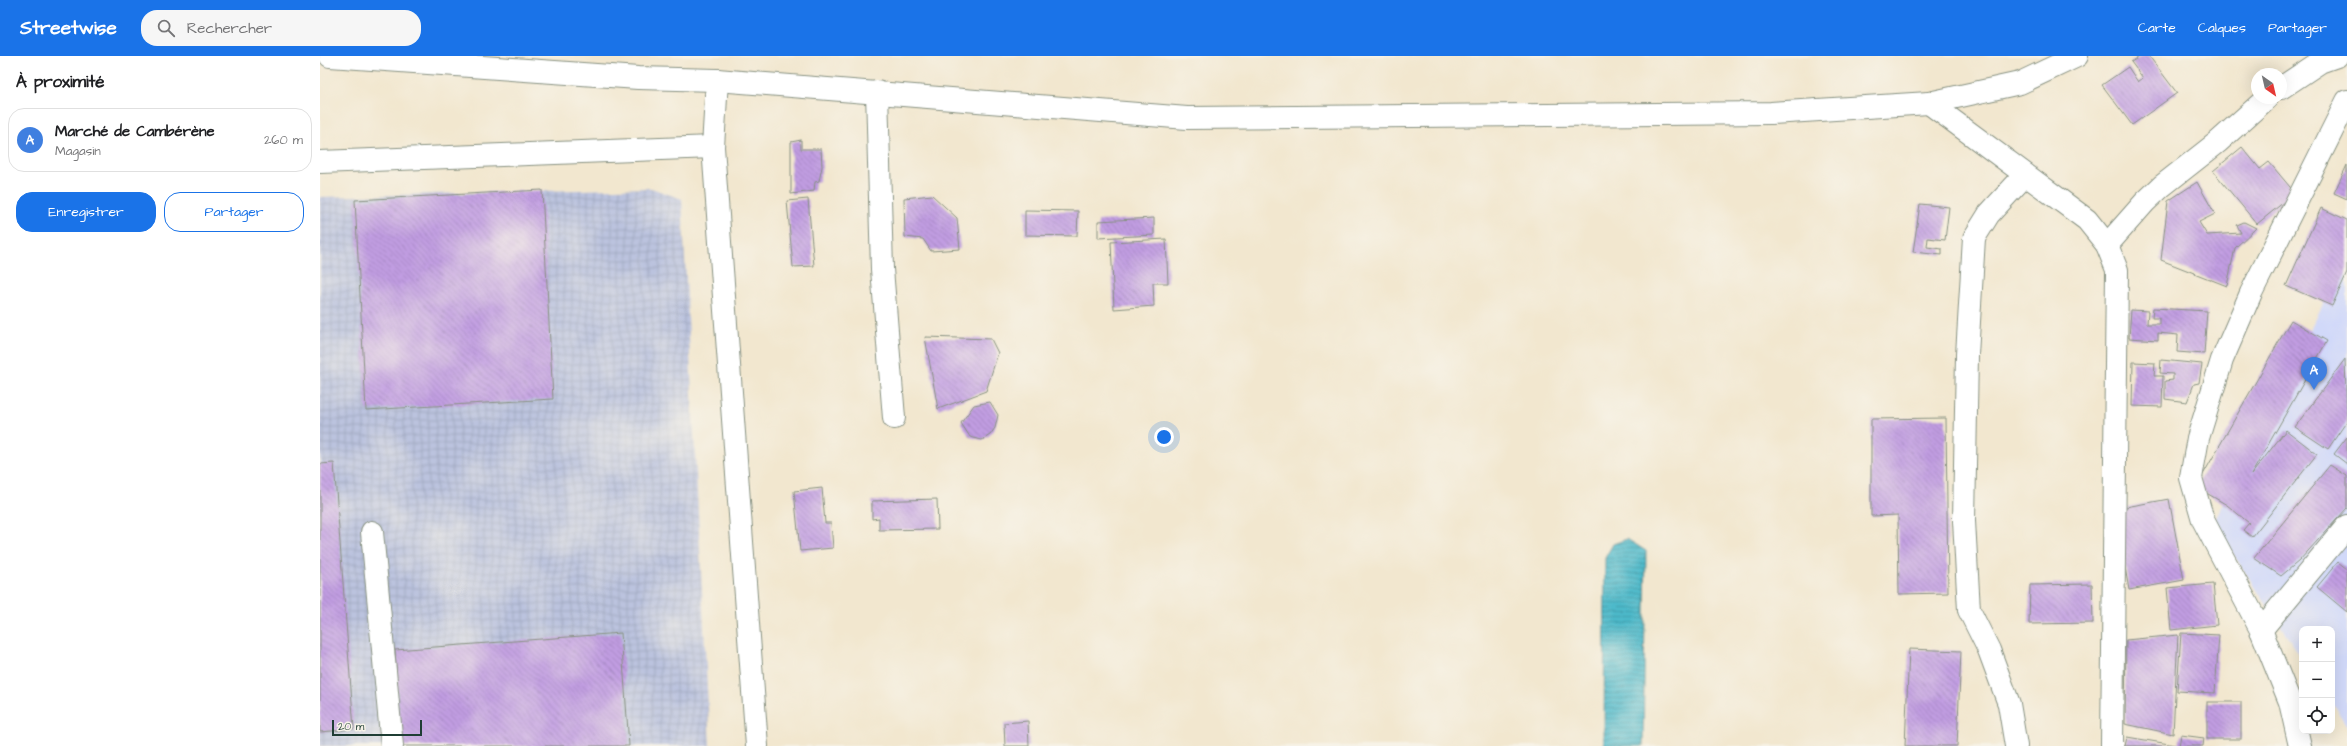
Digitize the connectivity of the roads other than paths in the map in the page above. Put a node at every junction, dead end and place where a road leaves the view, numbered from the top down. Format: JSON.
{"nodes":[{"id":1,"x":330,"y":56,"type":"edge"},
{"id":2,"x":2077,"y":56,"type":"edge"},
{"id":3,"x":2337,"y":56,"type":"edge"},
{"id":4,"x":717,"y":80,"type":"junction"},
{"id":5,"x":2287,"y":84,"type":"edge"},
{"id":6,"x":876,"y":92,"type":"junction"},
{"id":7,"x":2347,"y":101,"type":"edge"},
{"id":8,"x":1929,"y":103,"type":"junction"},
{"id":9,"x":2260,"y":104,"type":"edge"},
{"id":10,"x":713,"y":147,"type":"junction"},
{"id":11,"x":320,"y":162,"type":"edge"},
{"id":12,"x":2025,"y":175,"type":"junction"},
{"id":13,"x":2107,"y":245,"type":"junction"},
{"id":14,"x":894,"y":418,"type":"dead end"},
{"id":15,"x":2347,"y":526,"type":"edge"},
{"id":16,"x":372,"y":532,"type":"dead end"},
{"id":17,"x":2261,"y":630,"type":"junction"},
{"id":18,"x":392,"y":746,"type":"edge"},
{"id":19,"x":757,"y":746,"type":"edge"},
{"id":20,"x":2016,"y":746,"type":"edge"},
{"id":21,"x":2112,"y":746,"type":"edge"},
{"id":22,"x":2300,"y":746,"type":"edge"}],
"edges":[{"from":1,"to":4,"type":"street"},
{"from":2,"to":8,"type":"street"},
{"from":3,"to":5,"type":"street"},
{"from":4,"to":6,"type":"street"},
{"from":4,"to":10,"type":"street"},
{"from":6,"to":8,"type":"street"},
{"from":6,"to":14,"type":"street"},
{"from":7,"to":17,"type":"street"},
{"from":8,"to":12,"type":"street"},
{"from":9,"to":13,"type":"street"},
{"from":10,"to":11,"type":"street"},
{"from":10,"to":19,"type":"street"},
{"from":12,"to":13,"type":"street"},
{"from":12,"to":20,"type":"street"},
{"from":13,"to":21,"type":"street"},
{"from":15,"to":17,"type":"street"},
{"from":16,"to":18,"type":"street"},
{"from":17,"to":22,"type":"street"}]}
